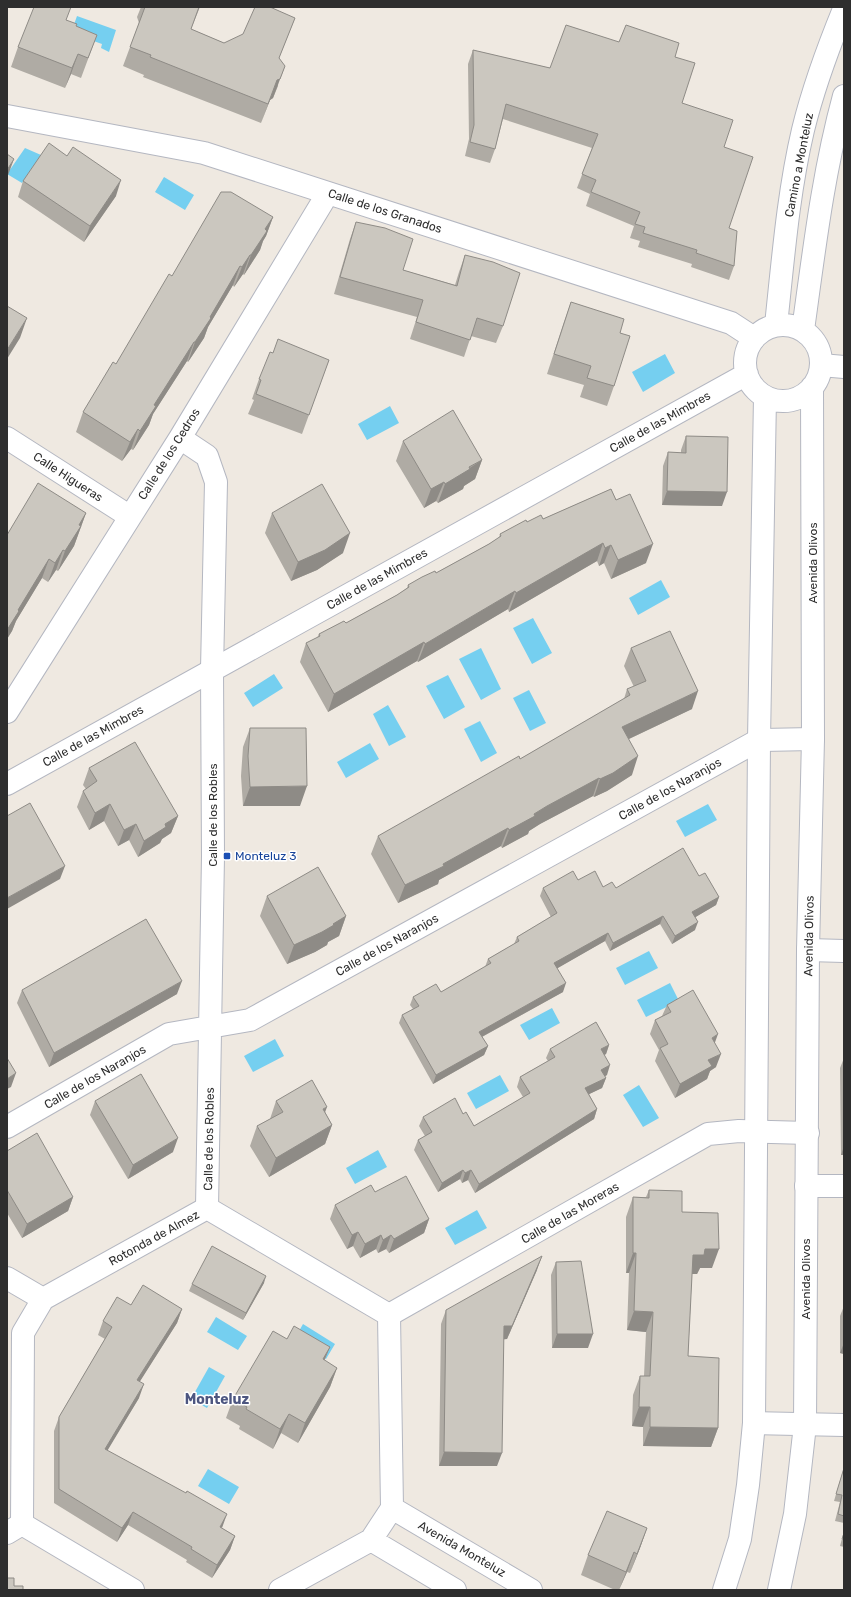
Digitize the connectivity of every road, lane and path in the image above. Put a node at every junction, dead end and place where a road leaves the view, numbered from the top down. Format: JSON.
{"nodes":[{"id":1,"x":844,"y":9,"type":"edge"},
{"id":2,"x":844,"y":96,"type":"edge"},
{"id":3,"x":7,"y":116,"type":"edge"},
{"id":4,"x":328,"y":193,"type":"junction"},
{"id":5,"x":776,"y":325,"type":"junction"},
{"id":6,"x":803,"y":330,"type":"junction"},
{"id":7,"x":754,"y":338,"type":"junction"},
{"id":8,"x":821,"y":365,"type":"junction"},
{"id":9,"x":844,"y":367,"type":"edge"},
{"id":10,"x":747,"y":374,"type":"junction"},
{"id":11,"x":812,"y":388,"type":"junction"},
{"id":12,"x":765,"y":397,"type":"junction"},
{"id":13,"x":7,"y":438,"type":"edge"},
{"id":14,"x":180,"y":438,"type":"junction"},
{"id":15,"x":129,"y":516,"type":"junction"},
{"id":16,"x":212,"y":670,"type":"junction"},
{"id":17,"x":7,"y":712,"type":"edge"},
{"id":18,"x":812,"y":739,"type":"junction"},
{"id":19,"x":759,"y":740,"type":"junction"},
{"id":20,"x":8,"y":781,"type":"edge"},
{"id":21,"x":808,"y":950,"type":"junction"},
{"id":22,"x":844,"y":951,"type":"edge"},
{"id":23,"x":211,"y":1028,"type":"junction"},
{"id":24,"x":7,"y":1127,"type":"edge"},
{"id":25,"x":758,"y":1131,"type":"junction"},
{"id":26,"x":808,"y":1134,"type":"junction"},
{"id":27,"x":806,"y":1186,"type":"junction"},
{"id":28,"x":844,"y":1186,"type":"edge"},
{"id":29,"x":207,"y":1208,"type":"junction"},
{"id":30,"x":7,"y":1278,"type":"edge"},
{"id":31,"x":43,"y":1299,"type":"junction"},
{"id":32,"x":389,"y":1315,"type":"junction"},
{"id":33,"x":15,"y":1328,"type":"edge"},
{"id":34,"x":754,"y":1423,"type":"junction"},
{"id":35,"x":805,"y":1425,"type":"junction"},
{"id":36,"x":844,"y":1425,"type":"edge"},
{"id":37,"x":392,"y":1508,"type":"junction"},
{"id":38,"x":14,"y":1528,"type":"edge"},
{"id":39,"x":371,"y":1540,"type":"junction"},
{"id":40,"x":133,"y":1590,"type":"edge"},
{"id":41,"x":280,"y":1590,"type":"edge"},
{"id":42,"x":455,"y":1590,"type":"edge"},
{"id":43,"x":531,"y":1590,"type":"edge"},
{"id":44,"x":724,"y":1590,"type":"edge"},
{"id":45,"x":779,"y":1590,"type":"edge"}],
"edges":[{"from":1,"to":5,"type":"street","name":"Camino a Monteluz"},
{"from":2,"to":6,"type":"street"},
{"from":3,"to":4,"type":"street","name":"Calle de los Granados"},
{"from":4,"to":7,"type":"street","name":"Calle de los Granados"},
{"from":4,"to":14,"type":"street","name":"Calle de los Cedros"},
{"from":5,"to":6,"type":"street"},
{"from":5,"to":7,"type":"street"},
{"from":6,"to":8,"type":"street"},
{"from":7,"to":10,"type":"street"},
{"from":8,"to":9,"type":"street"},
{"from":8,"to":11,"type":"street"},
{"from":10,"to":12,"type":"street"},
{"from":10,"to":16,"type":"street","name":"Calle de las Mimbres"},
{"from":11,"to":12,"type":"street"},
{"from":11,"to":18,"type":"street","name":"Avenida Olivos"},
{"from":12,"to":19,"type":"street"},
{"from":13,"to":15,"type":"street","name":"Calle Higueras"},
{"from":14,"to":15,"type":"street","name":"Calle de los Cedros"},
{"from":14,"to":16,"type":"street","name":"Calle de los Robles"},
{"from":15,"to":17,"type":"street","name":"Calle de los Cedros"},
{"from":16,"to":20,"type":"street","name":"Calle de las Mimbres"},
{"from":16,"to":23,"type":"street","name":"Calle de los Robles"},
{"from":18,"to":19,"type":"street"},
{"from":18,"to":21,"type":"street","name":"Avenida Olivos"},
{"from":19,"to":23,"type":"street","name":"Calle de los Naranjos"},
{"from":19,"to":25,"type":"street"},
{"from":21,"to":22,"type":"street"},
{"from":21,"to":26,"type":"street","name":"Avenida Olivos"},
{"from":23,"to":24,"type":"street","name":"Calle de los Naranjos"},
{"from":23,"to":29,"type":"street","name":"Calle de los Robles"},
{"from":25,"to":26,"type":"street"},
{"from":25,"to":32,"type":"street","name":"Calle de las Moreras"},
{"from":25,"to":34,"type":"street"},
{"from":26,"to":27,"type":"street","name":"Avenida Olivos"},
{"from":27,"to":28,"type":"street"},
{"from":27,"to":35,"type":"street","name":"Avenida Olivos"},
{"from":29,"to":31,"type":"street","name":"Rotonda de Almez"},
{"from":29,"to":32,"type":"street","name":"Rotonda de Almez"},
{"from":30,"to":31,"type":"street"},
{"from":31,"to":33,"type":"street"},
{"from":32,"to":37,"type":"street"},
{"from":33,"to":38,"type":"street"},
{"from":34,"to":35,"type":"street"},
{"from":34,"to":44,"type":"street"},
{"from":35,"to":36,"type":"street"},
{"from":35,"to":45,"type":"street","name":"Avenida Olivos"},
{"from":37,"to":39,"type":"street"},
{"from":37,"to":43,"type":"street","name":"Avenida Monteluz"},
{"from":38,"to":40,"type":"street"},
{"from":39,"to":41,"type":"street"},
{"from":39,"to":42,"type":"street"}]}
